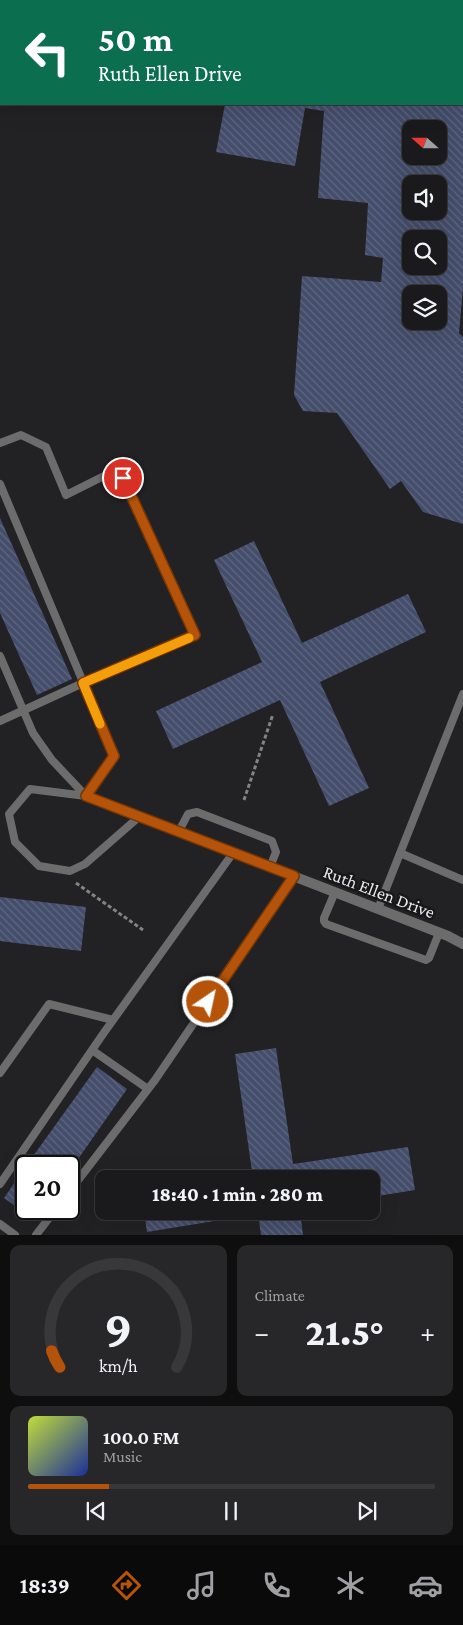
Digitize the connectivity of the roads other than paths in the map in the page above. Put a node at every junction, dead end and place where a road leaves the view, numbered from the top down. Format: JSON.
{"nodes":[{"id":1,"x":0,"y":443,"type":"edge"},
{"id":2,"x":0,"y":484,"type":"edge"},
{"id":3,"x":0,"y":656,"type":"edge"},
{"id":4,"x":83,"y":683,"type":"junction"},
{"id":5,"x":463,"y":694,"type":"edge"},
{"id":6,"x":24,"y":711,"type":"junction"},
{"id":7,"x":0,"y":721,"type":"edge"},
{"id":8,"x":86,"y":796,"type":"junction"},
{"id":9,"x":140,"y":816,"type":"junction"},
{"id":10,"x":179,"y":832,"type":"junction"},
{"id":11,"x":233,"y":853,"type":"junction"},
{"id":12,"x":400,"y":853,"type":"junction"},
{"id":13,"x":270,"y":867,"type":"junction"},
{"id":14,"x":294,"y":876,"type":"junction"},
{"id":15,"x":462,"y":878,"type":"edge"},
{"id":16,"x":334,"y":892,"type":"junction"},
{"id":17,"x":378,"y":909,"type":"junction"},
{"id":18,"x":439,"y":933,"type":"junction"},
{"id":19,"x":463,"y":944,"type":"edge"},
{"id":20,"x":113,"y":1020,"type":"junction"},
{"id":21,"x":92,"y":1050,"type":"junction"},
{"id":22,"x":0,"y":1073,"type":"edge"},
{"id":23,"x":148,"y":1088,"type":"junction"},
{"id":24,"x":80,"y":1178,"type":"edge"},
{"id":25,"x":0,"y":1184,"type":"edge"},
{"id":26,"x":48,"y":1220,"type":"edge"},
{"id":27,"x":0,"y":1224,"type":"edge"},
{"id":28,"x":15,"y":1235,"type":"edge"},
{"id":29,"x":36,"y":1235,"type":"edge"}],
"edges":[{"from":1,"to":4,"type":"lane"},
{"from":2,"to":4,"type":"lane"},
{"from":3,"to":6,"type":"lane"},
{"from":4,"to":6,"type":"lane"},
{"from":4,"to":8,"type":"lane"},
{"from":5,"to":12,"type":"lane"},
{"from":6,"to":7,"type":"lane"},
{"from":6,"to":8,"type":"lane"},
{"from":8,"to":9,"type":"street","name":"Ruth Ellen Drive"},
{"from":8,"to":9,"type":"lane"},
{"from":9,"to":10,"type":"street","name":"Ruth Ellen Drive"},
{"from":10,"to":11,"type":"street","name":"Ruth Ellen Drive"},
{"from":10,"to":13,"type":"lane"},
{"from":11,"to":13,"type":"street","name":"Ruth Ellen Drive"},
{"from":11,"to":20,"type":"lane"},
{"from":12,"to":15,"type":"lane"},
{"from":12,"to":17,"type":"lane"},
{"from":13,"to":14,"type":"street","name":"Ruth Ellen Drive"},
{"from":14,"to":16,"type":"street","name":"Ruth Ellen Drive"},
{"from":14,"to":23,"type":"lane"},
{"from":16,"to":17,"type":"street","name":"Ruth Ellen Drive"},
{"from":16,"to":18,"type":"lane"},
{"from":17,"to":18,"type":"street","name":"Ruth Ellen Drive"},
{"from":18,"to":19,"type":"street","name":"Ruth Ellen Drive"},
{"from":20,"to":21,"type":"lane"},
{"from":20,"to":22,"type":"lane"},
{"from":21,"to":23,"type":"lane"},
{"from":21,"to":25,"type":"lane"},
{"from":23,"to":24,"type":"lane"},
{"from":26,"to":29,"type":"lane"},
{"from":27,"to":28,"type":"lane"}]}
